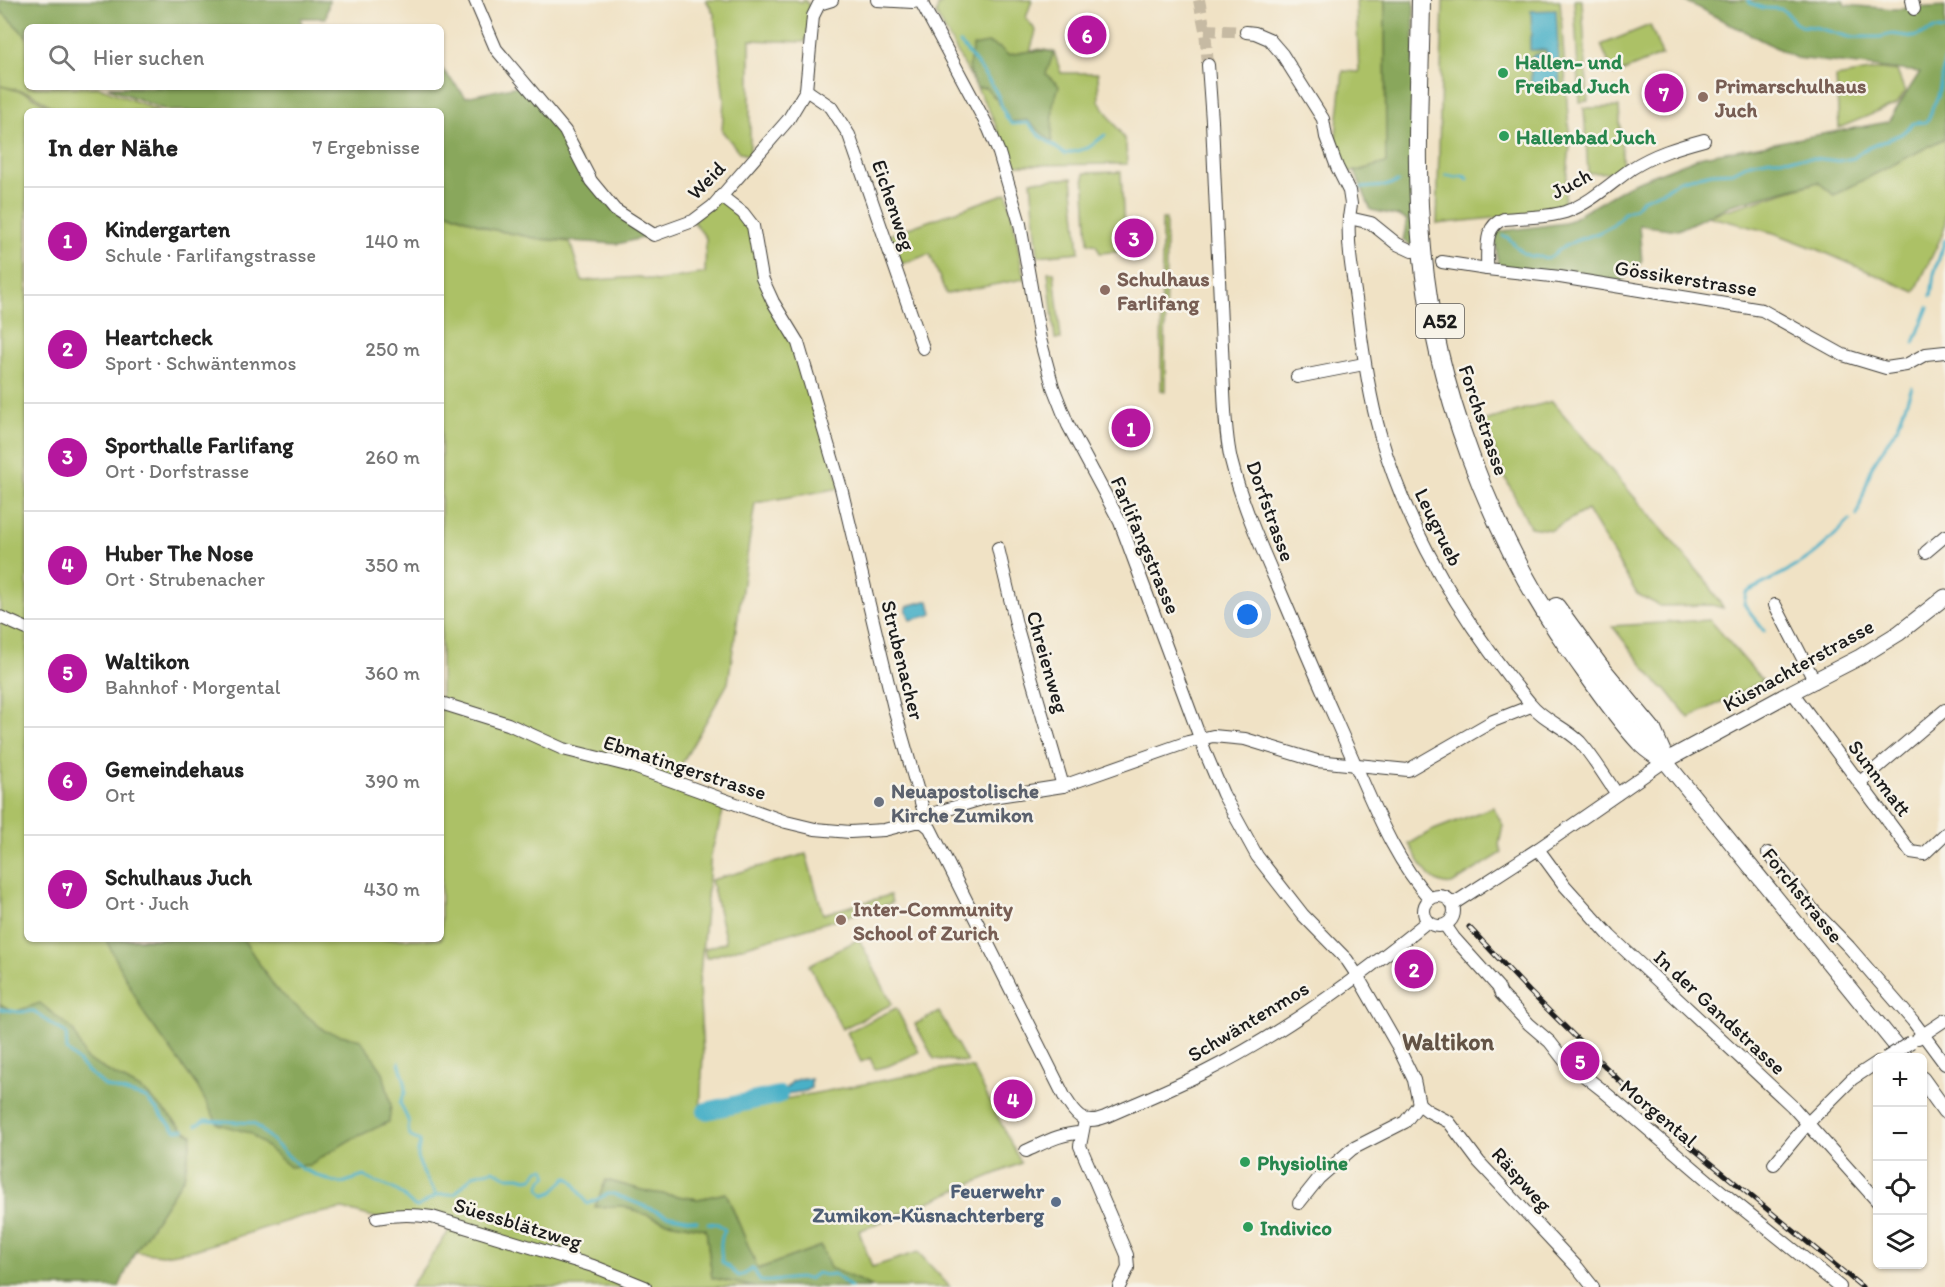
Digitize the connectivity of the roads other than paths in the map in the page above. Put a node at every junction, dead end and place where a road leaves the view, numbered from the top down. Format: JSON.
{"nodes":[{"id":1,"x":475,"y":0,"type":"edge"},
{"id":2,"x":832,"y":0,"type":"edge"},
{"id":3,"x":877,"y":0,"type":"edge"},
{"id":4,"x":921,"y":0,"type":"edge"},
{"id":5,"x":1421,"y":0,"type":"edge"},
{"id":6,"x":1429,"y":0,"type":"edge"},
{"id":7,"x":814,"y":2,"type":"edge"},
{"id":8,"x":1246,"y":32,"type":"tunnel mouth"},
{"id":9,"x":1208,"y":65,"type":"tunnel mouth"},
{"id":10,"x":806,"y":90,"type":"junction"},
{"id":11,"x":1704,"y":140,"type":"dead end"},
{"id":12,"x":721,"y":196,"type":"junction"},
{"id":13,"x":1349,"y":218,"type":"junction"},
{"id":14,"x":1412,"y":251,"type":"dead end"},
{"id":15,"x":1442,"y":262,"type":"dead end"},
{"id":16,"x":1487,"y":269,"type":"junction"},
{"id":17,"x":923,"y":348,"type":"dead end"},
{"id":18,"x":1945,"y":352,"type":"edge"},
{"id":19,"x":1364,"y":364,"type":"junction"},
{"id":20,"x":1297,"y":377,"type":"dead end"},
{"id":21,"x":1945,"y":536,"type":"edge"},
{"id":22,"x":998,"y":548,"type":"dead end"},
{"id":23,"x":1926,"y":552,"type":"dead end"},
{"id":24,"x":1945,"y":597,"type":"edge"},
{"id":25,"x":1775,"y":604,"type":"dead end"},
{"id":26,"x":0,"y":617,"type":"edge"},
{"id":27,"x":24,"y":628,"type":"edge"},
{"id":28,"x":1815,"y":681,"type":"junction"},
{"id":29,"x":1792,"y":692,"type":"junction"},
{"id":30,"x":444,"y":705,"type":"edge"},
{"id":31,"x":1531,"y":706,"type":"junction"},
{"id":32,"x":1945,"y":710,"type":"edge"},
{"id":33,"x":1200,"y":739,"type":"junction"},
{"id":34,"x":1665,"y":761,"type":"junction"},
{"id":35,"x":1355,"y":764,"type":"junction"},
{"id":36,"x":1859,"y":783,"type":"junction"},
{"id":37,"x":1063,"y":786,"type":"junction"},
{"id":38,"x":1617,"y":794,"type":"junction"},
{"id":39,"x":924,"y":819,"type":"junction"},
{"id":40,"x":1945,"y":834,"type":"edge"},
{"id":41,"x":1538,"y":849,"type":"junction"},
{"id":42,"x":1768,"y":853,"type":"dead end"},
{"id":43,"x":1430,"y":898,"type":"junction"},
{"id":44,"x":1453,"y":904,"type":"junction"},
{"id":45,"x":1428,"y":921,"type":"junction"},
{"id":46,"x":1445,"y":925,"type":"junction"},
{"id":47,"x":1358,"y":975,"type":"junction"},
{"id":48,"x":1945,"y":1020,"type":"edge"},
{"id":49,"x":1923,"y":1034,"type":"junction"},
{"id":50,"x":1894,"y":1053,"type":"edge"},
{"id":51,"x":1902,"y":1053,"type":"edge"},
{"id":52,"x":1945,"y":1064,"type":"edge"},
{"id":53,"x":1873,"y":1065,"type":"edge"},
{"id":54,"x":1927,"y":1084,"type":"edge"},
{"id":55,"x":1419,"y":1104,"type":"junction"},
{"id":56,"x":1945,"y":1111,"type":"edge"},
{"id":57,"x":1085,"y":1120,"type":"junction"},
{"id":58,"x":1808,"y":1123,"type":"junction"},
{"id":59,"x":1082,"y":1134,"type":"junction"},
{"id":60,"x":1026,"y":1151,"type":"dead end"},
{"id":61,"x":1774,"y":1164,"type":"dead end"},
{"id":62,"x":1873,"y":1196,"type":"edge"},
{"id":63,"x":1299,"y":1203,"type":"dead end"},
{"id":64,"x":377,"y":1218,"type":"dead end"},
{"id":65,"x":1120,"y":1285,"type":"edge"},
{"id":66,"x":645,"y":1287,"type":"edge"},
{"id":67,"x":1593,"y":1287,"type":"edge"},
{"id":68,"x":1840,"y":1287,"type":"edge"}],
"edges":[{"from":1,"to":12,"type":"street","name":"Weid"},
{"from":2,"to":7,"type":"street","name":"Weid"},
{"from":3,"to":4,"type":"street"},
{"from":4,"to":33,"type":"street","name":"Farlifangstrasse"},
{"from":5,"to":34,"type":"highway","name":"Forchstrasse","number":"A52"},
{"from":6,"to":34,"type":"highway","name":"Forchstrasse","number":"A52"},
{"from":7,"to":10,"type":"street","name":"Weid"},
{"from":8,"to":13,"type":"street"},
{"from":9,"to":35,"type":"street","name":"Dorfstrasse"},
{"from":10,"to":12,"type":"street","name":"Weid"},
{"from":10,"to":17,"type":"street","name":"Eichenweg"},
{"from":11,"to":16,"type":"street","name":"Juch"},
{"from":12,"to":39,"type":"street","name":"Strubenacher"},
{"from":13,"to":14,"type":"street"},
{"from":13,"to":19,"type":"street","name":"Leugrueb"},
{"from":15,"to":16,"type":"street","name":"Gössikerstrasse"},
{"from":16,"to":18,"type":"street","name":"Gössikerstrasse"},
{"from":19,"to":20,"type":"street"},
{"from":19,"to":31,"type":"street","name":"Leugrueb"},
{"from":21,"to":23,"type":"street"},
{"from":22,"to":37,"type":"street","name":"Chreienweg"},
{"from":24,"to":28,"type":"main road","name":"Küsnachterstrasse"},
{"from":25,"to":28,"type":"street"},
{"from":26,"to":27,"type":"street"},
{"from":28,"to":29,"type":"main road","name":"Küsnachterstrasse"},
{"from":29,"to":34,"type":"main road","name":"Küsnachterstrasse"},
{"from":29,"to":36,"type":"street","name":"Sunnmatt"},
{"from":30,"to":39,"type":"street","name":"Ebmatingerstrasse"},
{"from":31,"to":35,"type":"street"},
{"from":31,"to":38,"type":"street","name":"Leugrueb"},
{"from":32,"to":36,"type":"street"},
{"from":33,"to":35,"type":"street","name":"Ebmatingerstrasse"},
{"from":33,"to":37,"type":"street","name":"Ebmatingerstrasse"},
{"from":33,"to":47,"type":"street","name":"Farlifangstrasse"},
{"from":34,"to":38,"type":"street"},
{"from":34,"to":51,"type":"main road","name":"Forchstrasse"},
{"from":35,"to":43,"type":"street","name":"Dorfstrasse"},
{"from":36,"to":40,"type":"street","name":"Sunnmatt"},
{"from":37,"to":39,"type":"street","name":"Ebmatingerstrasse"},
{"from":38,"to":41,"type":"street"},
{"from":39,"to":57,"type":"street","name":"Strubenacher"},
{"from":41,"to":44,"type":"street"},
{"from":41,"to":58,"type":"street","name":"In der Gandstrasse"},
{"from":42,"to":49,"type":"street"},
{"from":43,"to":44,"type":"street"},
{"from":43,"to":45,"type":"street"},
{"from":44,"to":46,"type":"street"},
{"from":45,"to":46,"type":"street"},
{"from":45,"to":47,"type":"street","name":"Schwäntenmos"},
{"from":46,"to":68,"type":"street","name":"Morgental"},
{"from":47,"to":55,"type":"street","name":"Farlifangstrasse"},
{"from":47,"to":57,"type":"street","name":"Schwäntenmos"},
{"from":48,"to":49,"type":"street"},
{"from":49,"to":50,"type":"street","bridge":true},
{"from":49,"to":52,"type":"street"},
{"from":53,"to":58,"type":"street"},
{"from":54,"to":56,"type":"main road"},
{"from":55,"to":63,"type":"street"},
{"from":55,"to":67,"type":"street","name":"Räspweg"},
{"from":57,"to":59,"type":"street"},
{"from":58,"to":61,"type":"street"},
{"from":58,"to":62,"type":"street","name":"In der Gandstrasse"},
{"from":59,"to":60,"type":"street"},
{"from":59,"to":65,"type":"street"},
{"from":64,"to":66,"type":"street","name":"Süessblätzweg"}]}
